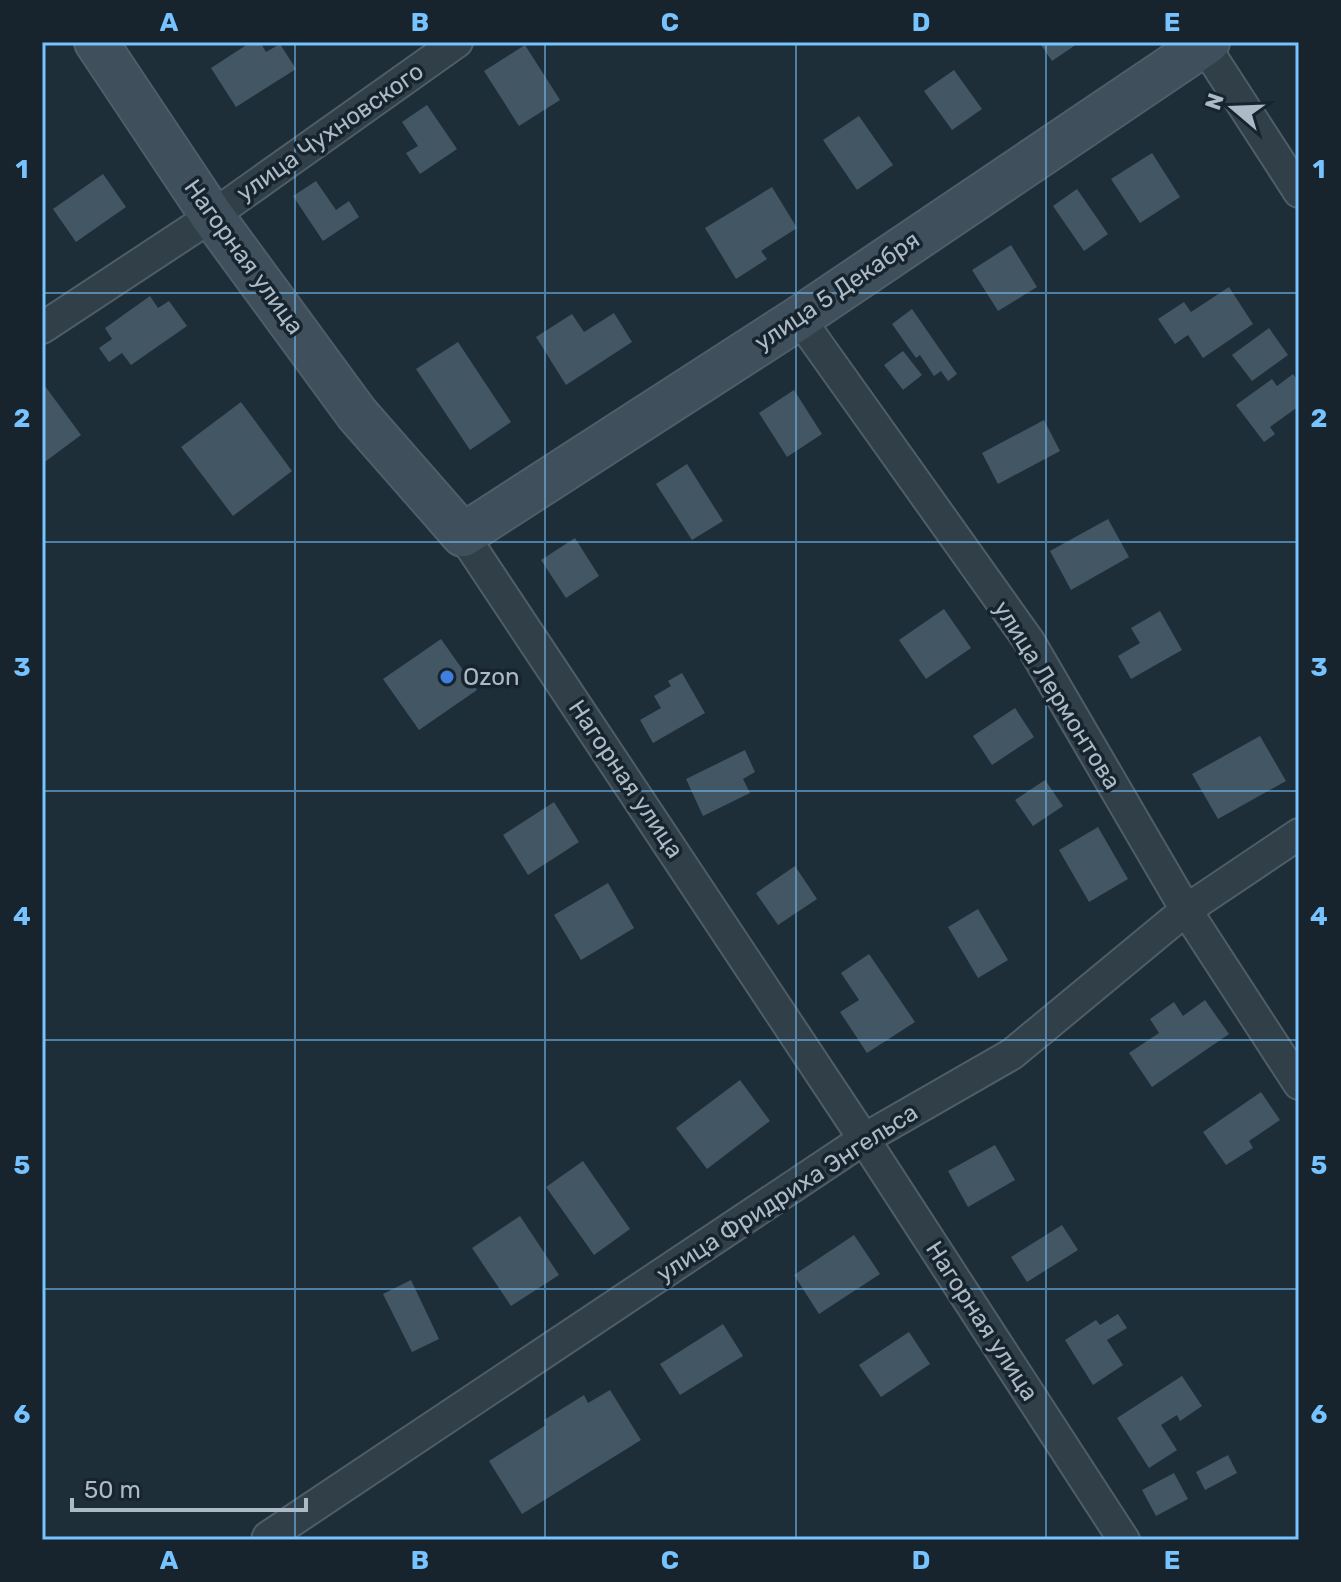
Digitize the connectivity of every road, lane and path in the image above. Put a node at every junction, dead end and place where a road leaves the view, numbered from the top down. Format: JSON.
{"nodes":[{"id":1,"x":96,"y":42,"type":"edge"},
{"id":2,"x":457,"y":42,"type":"edge"},
{"id":3,"x":1204,"y":43,"type":"edge"},
{"id":4,"x":1299,"y":192,"type":"edge"},
{"id":5,"x":212,"y":216,"type":"junction"},
{"id":6,"x":799,"y":318,"type":"junction"},
{"id":7,"x":42,"y":328,"type":"edge"},
{"id":8,"x":463,"y":535,"type":"junction"},
{"id":9,"x":1299,"y":834,"type":"edge"},
{"id":10,"x":1186,"y":910,"type":"junction"},
{"id":11,"x":1299,"y":1084,"type":"edge"},
{"id":12,"x":864,"y":1139,"type":"junction"},
{"id":13,"x":267,"y":1540,"type":"edge"},
{"id":14,"x":1124,"y":1540,"type":"edge"}],
"edges":[{"from":1,"to":5,"type":"street","name":"Нагорная улица"},
{"from":2,"to":5,"type":"street","name":"улица Чухновского"},
{"from":3,"to":4,"type":"street"},
{"from":3,"to":6,"type":"street","name":"улица 5 Декабря"},
{"from":5,"to":7,"type":"street","name":"улица Чухновского"},
{"from":5,"to":8,"type":"street","name":"Нагорная улица"},
{"from":6,"to":8,"type":"street","name":"улица 5 Декабря"},
{"from":6,"to":10,"type":"street","name":"улица Лермонтова"},
{"from":8,"to":12,"type":"street","name":"Нагорная улица"},
{"from":9,"to":10,"type":"street","name":"улица Фридриха Энгельса"},
{"from":10,"to":11,"type":"street","name":"улица Лермонтова"},
{"from":10,"to":12,"type":"street","name":"улица Фридриха Энгельса"},
{"from":12,"to":13,"type":"street","name":"улица Фридриха Энгельса"},
{"from":12,"to":14,"type":"street","name":"Нагорная улица"}]}
